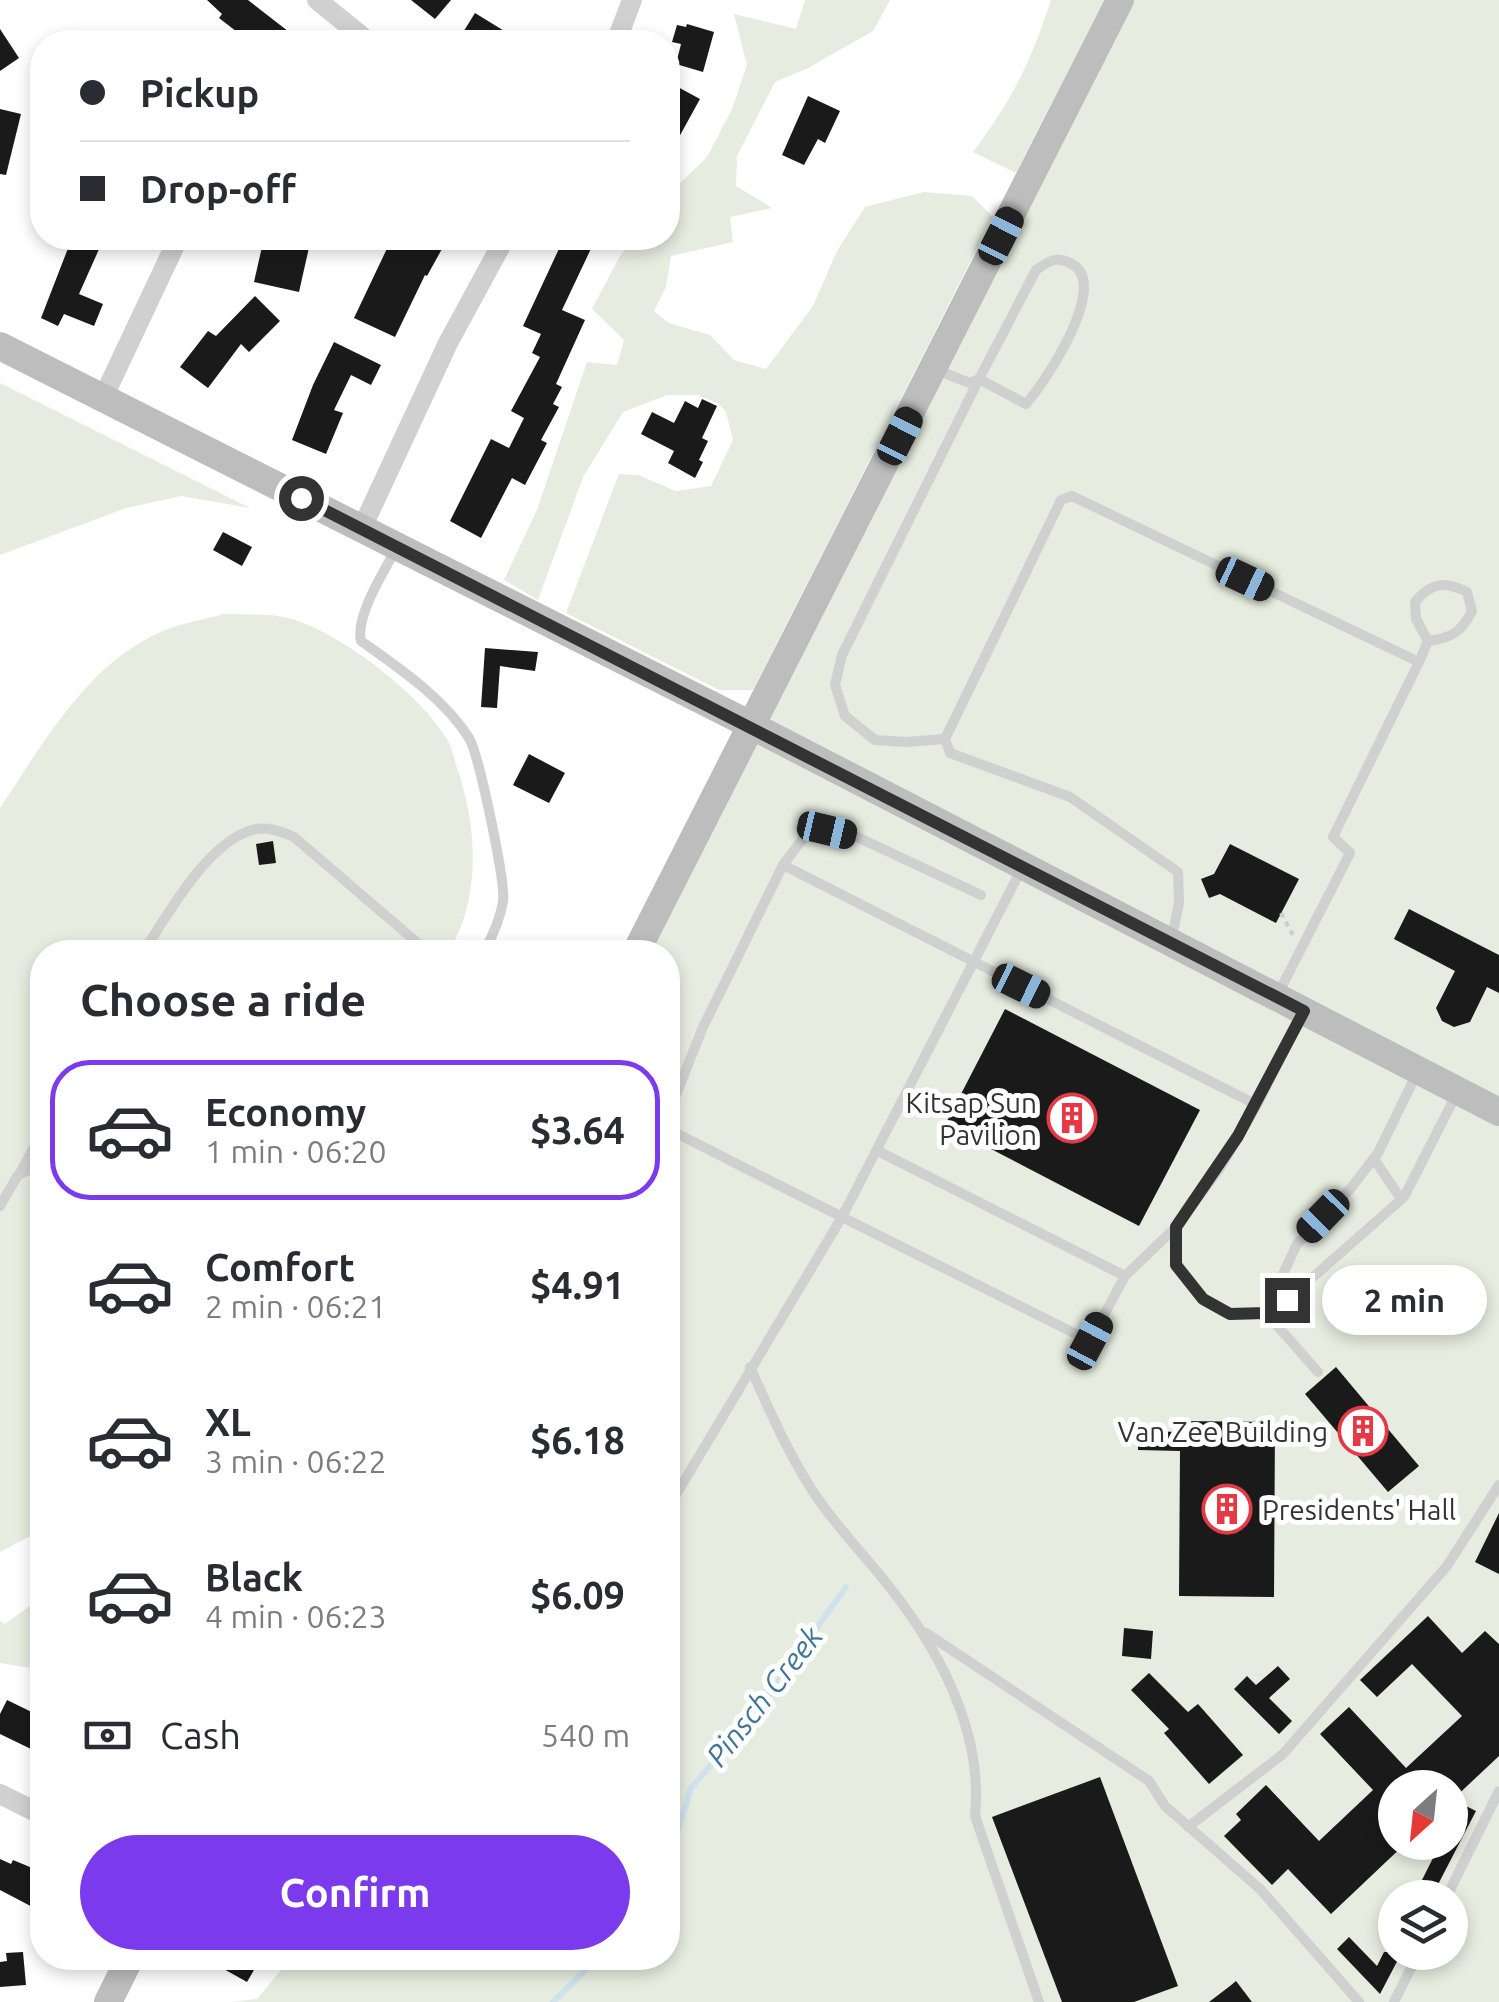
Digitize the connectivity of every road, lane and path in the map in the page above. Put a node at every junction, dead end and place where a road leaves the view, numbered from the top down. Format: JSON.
{"nodes":[{"id":1,"x":316,"y":0,"type":"edge"},
{"id":2,"x":632,"y":0,"type":"edge"},
{"id":3,"x":1120,"y":0,"type":"edge"},
{"id":4,"x":353,"y":30,"type":"edge"},
{"id":5,"x":621,"y":30,"type":"edge"},
{"id":6,"x":173,"y":250,"type":"edge"},
{"id":7,"x":498,"y":250,"type":"edge"},
{"id":8,"x":0,"y":346,"type":"edge"},
{"id":9,"x":934,"y":368,"type":"junction"},
{"id":10,"x":980,"y":379,"type":"junction"},
{"id":11,"x":103,"y":398,"type":"junction"},
{"id":12,"x":362,"y":528,"type":"junction"},
{"id":13,"x":397,"y":546,"type":"junction"},
{"id":14,"x":1428,"y":641,"type":"junction"},
{"id":15,"x":1418,"y":662,"type":"junction"},
{"id":16,"x":750,"y":726,"type":"junction"},
{"id":17,"x":945,"y":738,"type":"junction"},
{"id":18,"x":783,"y":864,"type":"junction"},
{"id":19,"x":1023,"y":867,"type":"junction"},
{"id":20,"x":982,"y":896,"type":"dead end"},
{"id":21,"x":1281,"y":913,"type":"dead end"},
{"id":22,"x":151,"y":940,"type":"edge"},
{"id":23,"x":414,"y":940,"type":"edge"},
{"id":24,"x":488,"y":940,"type":"edge"},
{"id":25,"x":642,"y":940,"type":"edge"},
{"id":26,"x":1171,"y":942,"type":"junction"},
{"id":27,"x":1301,"y":950,"type":"junction"},
{"id":28,"x":974,"y":962,"type":"junction"},
{"id":29,"x":1277,"y":997,"type":"junction"},
{"id":30,"x":1304,"y":1011,"type":"junction"},
{"id":31,"x":1418,"y":1070,"type":"junction"},
{"id":32,"x":680,"y":1084,"type":"edge"},
{"id":33,"x":1458,"y":1091,"type":"junction"},
{"id":34,"x":1257,"y":1105,"type":"junction"},
{"id":35,"x":1499,"y":1112,"type":"edge"},
{"id":36,"x":680,"y":1134,"type":"edge"},
{"id":37,"x":878,"y":1151,"type":"junction"},
{"id":38,"x":30,"y":1154,"type":"edge"},
{"id":39,"x":1374,"y":1159,"type":"junction"},
{"id":40,"x":30,"y":1170,"type":"edge"},
{"id":41,"x":18,"y":1175,"type":"junction"},
{"id":42,"x":1401,"y":1199,"type":"junction"},
{"id":43,"x":0,"y":1206,"type":"edge"},
{"id":44,"x":842,"y":1217,"type":"junction"},
{"id":45,"x":1176,"y":1227,"type":"junction"},
{"id":46,"x":1124,"y":1276,"type":"junction"},
{"id":47,"x":1271,"y":1300,"type":"junction"},
{"id":48,"x":1266,"y":1313,"type":"junction"},
{"id":49,"x":750,"y":1367,"type":"junction"},
{"id":50,"x":1318,"y":1372,"type":"dead end"},
{"id":51,"x":1499,"y":1485,"type":"edge"},
{"id":52,"x":680,"y":1487,"type":"edge"},
{"id":53,"x":922,"y":1631,"type":"junction"},
{"id":54,"x":1499,"y":1790,"type":"edge"},
{"id":55,"x":0,"y":1794,"type":"edge"},
{"id":56,"x":30,"y":1809,"type":"edge"},
{"id":57,"x":1188,"y":1827,"type":"junction"},
{"id":58,"x":1455,"y":1880,"type":"edge"},
{"id":59,"x":124,"y":1970,"type":"edge"},
{"id":60,"x":1410,"y":1970,"type":"edge"},
{"id":61,"x":108,"y":2002,"type":"edge"},
{"id":62,"x":1039,"y":2002,"type":"edge"},
{"id":63,"x":1359,"y":2002,"type":"edge"},
{"id":64,"x":1394,"y":2002,"type":"edge"}],
"edges":[{"from":1,"to":4,"type":"street"},
{"from":2,"to":5,"type":"street"},
{"from":3,"to":9,"type":"main road"},
{"from":6,"to":11,"type":"street"},
{"from":7,"to":12,"type":"street"},
{"from":8,"to":11,"type":"main road"},
{"from":9,"to":10,"type":"lane"},
{"from":9,"to":16,"type":"main road"},
{"from":10,"to":10,"type":"lane"},
{"from":10,"to":17,"type":"lane"},
{"from":11,"to":12,"type":"main road"},
{"from":12,"to":13,"type":"main road"},
{"from":13,"to":16,"type":"main road"},
{"from":13,"to":24,"type":"lane"},
{"from":14,"to":14,"type":"lane"},
{"from":14,"to":15,"type":"lane"},
{"from":15,"to":17,"type":"lane"},
{"from":15,"to":27,"type":"lane"},
{"from":16,"to":19,"type":"main road"},
{"from":16,"to":25,"type":"main road"},
{"from":17,"to":26,"type":"lane"},
{"from":18,"to":20,"type":"lane"},
{"from":18,"to":28,"type":"lane"},
{"from":18,"to":32,"type":"lane"},
{"from":19,"to":26,"type":"main road"},
{"from":19,"to":28,"type":"lane"},
{"from":21,"to":27,"type":"path"},
{"from":22,"to":23,"type":"lane"},
{"from":26,"to":29,"type":"main road"},
{"from":27,"to":29,"type":"lane"},
{"from":28,"to":34,"type":"lane"},
{"from":28,"to":37,"type":"lane"},
{"from":29,"to":30,"type":"main road"},
{"from":30,"to":31,"type":"main road"},
{"from":30,"to":34,"type":"lane"},
{"from":31,"to":33,"type":"main road"},
{"from":31,"to":39,"type":"lane"},
{"from":33,"to":35,"type":"main road"},
{"from":33,"to":42,"type":"lane"},
{"from":34,"to":45,"type":"lane"},
{"from":36,"to":44,"type":"lane"},
{"from":37,"to":44,"type":"lane"},
{"from":37,"to":46,"type":"lane"},
{"from":38,"to":41,"type":"lane"},
{"from":39,"to":42,"type":"lane"},
{"from":39,"to":47,"type":"lane"},
{"from":40,"to":41,"type":"lane"},
{"from":41,"to":43,"type":"lane"},
{"from":42,"to":47,"type":"lane"},
{"from":44,"to":46,"type":"lane"},
{"from":44,"to":49,"type":"lane"},
{"from":45,"to":46,"type":"lane"},
{"from":45,"to":48,"type":"lane"},
{"from":47,"to":48,"type":"lane"},
{"from":48,"to":50,"type":"lane"},
{"from":49,"to":52,"type":"lane"},
{"from":49,"to":53,"type":"lane"},
{"from":51,"to":57,"type":"lane"},
{"from":53,"to":57,"type":"lane"},
{"from":53,"to":62,"type":"lane"},
{"from":54,"to":58,"type":"lane"},
{"from":55,"to":56,"type":"street"},
{"from":57,"to":63,"type":"lane"},
{"from":59,"to":61,"type":"main road"},
{"from":60,"to":64,"type":"lane"}]}
